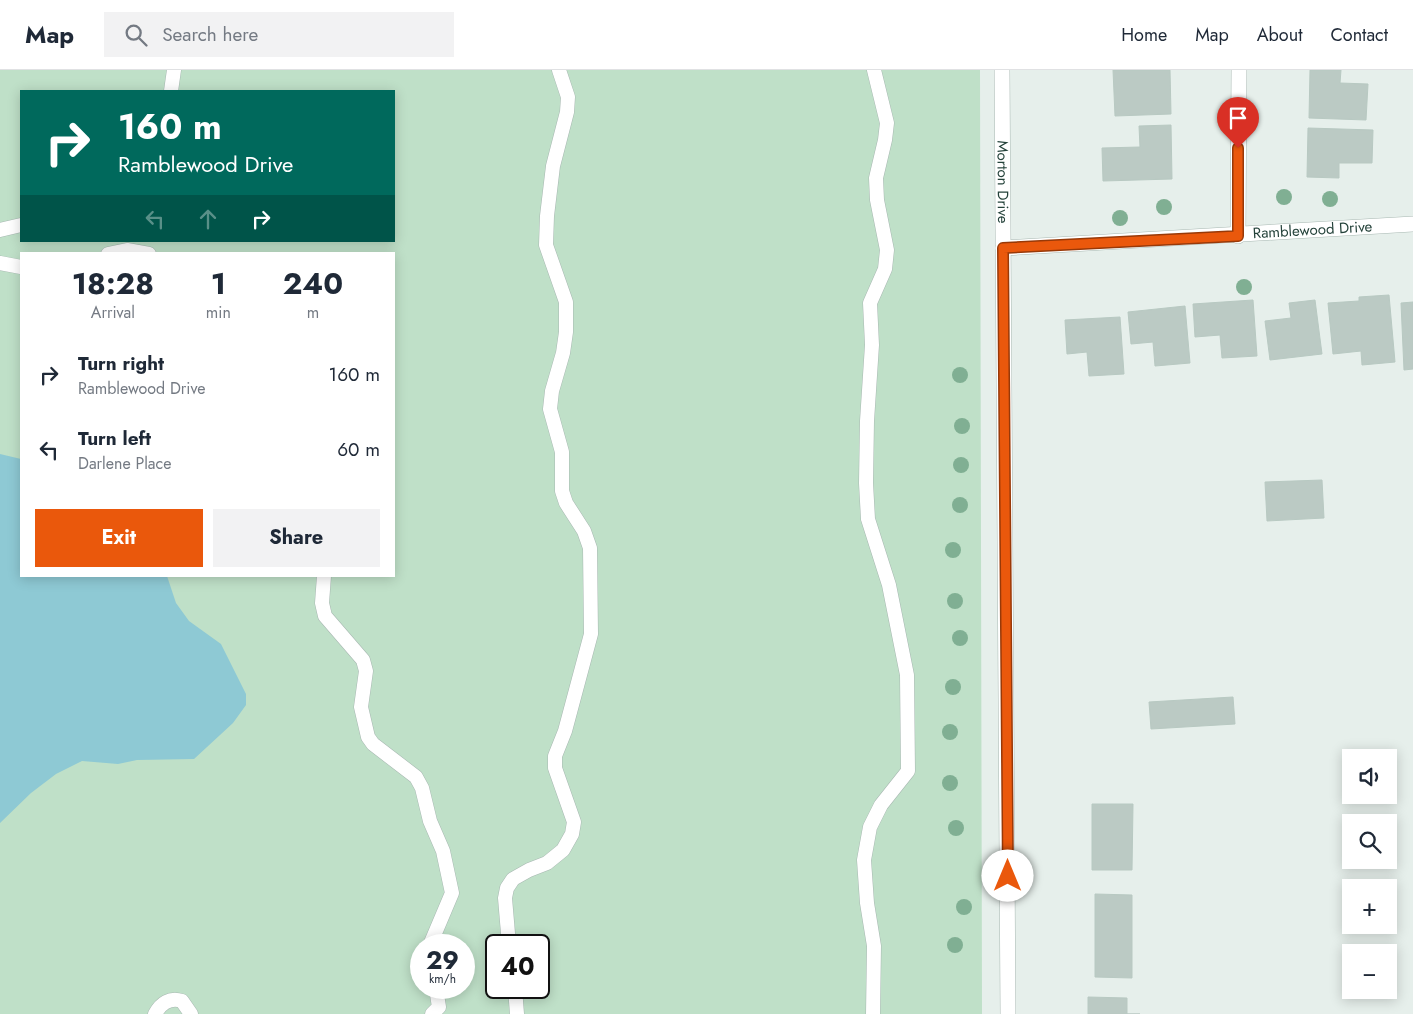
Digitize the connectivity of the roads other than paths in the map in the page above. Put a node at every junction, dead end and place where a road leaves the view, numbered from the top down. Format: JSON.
{"nodes":[{"id":1,"x":174,"y":70,"type":"edge"},
{"id":2,"x":559,"y":70,"type":"edge"},
{"id":3,"x":874,"y":70,"type":"edge"},
{"id":4,"x":1002,"y":70,"type":"edge"},
{"id":5,"x":1238,"y":70,"type":"edge"},
{"id":6,"x":171,"y":90,"type":"edge"},
{"id":7,"x":1413,"y":224,"type":"edge"},
{"id":8,"x":20,"y":225,"type":"edge"},
{"id":9,"x":0,"y":230,"type":"edge"},
{"id":10,"x":1238,"y":236,"type":"junction"},
{"id":11,"x":1003,"y":248,"type":"junction"},
{"id":12,"x":118,"y":252,"type":"edge"},
{"id":13,"x":138,"y":252,"type":"edge"},
{"id":14,"x":0,"y":263,"type":"edge"},
{"id":15,"x":20,"y":267,"type":"edge"},
{"id":16,"x":324,"y":577,"type":"edge"},
{"id":17,"x":435,"y":934,"type":"edge"},
{"id":18,"x":508,"y":934,"type":"edge"},
{"id":19,"x":438,"y":999,"type":"edge"},
{"id":20,"x":516,"y":999,"type":"edge"},
{"id":21,"x":155,"y":1014,"type":"edge"},
{"id":22,"x":191,"y":1014,"type":"edge"},
{"id":23,"x":432,"y":1014,"type":"edge"},
{"id":24,"x":517,"y":1014,"type":"edge"},
{"id":25,"x":873,"y":1014,"type":"edge"},
{"id":26,"x":1008,"y":1014,"type":"edge"}],
"edges":[{"from":1,"to":6,"type":"lane"},
{"from":2,"to":18,"type":"lane"},
{"from":3,"to":25,"type":"lane"},
{"from":4,"to":11,"type":"street","name":"Morton Drive"},
{"from":5,"to":10,"type":"street"},
{"from":7,"to":10,"type":"street","name":"Ramblewood Drive"},
{"from":8,"to":9,"type":"lane"},
{"from":10,"to":11,"type":"street","name":"Ramblewood Drive"},
{"from":11,"to":26,"type":"street","name":"Morton Drive"},
{"from":12,"to":13,"type":"lane"},
{"from":14,"to":15,"type":"lane"},
{"from":16,"to":17,"type":"lane"},
{"from":19,"to":23,"type":"lane"},
{"from":20,"to":24,"type":"lane"},
{"from":21,"to":22,"type":"lane"}]}
